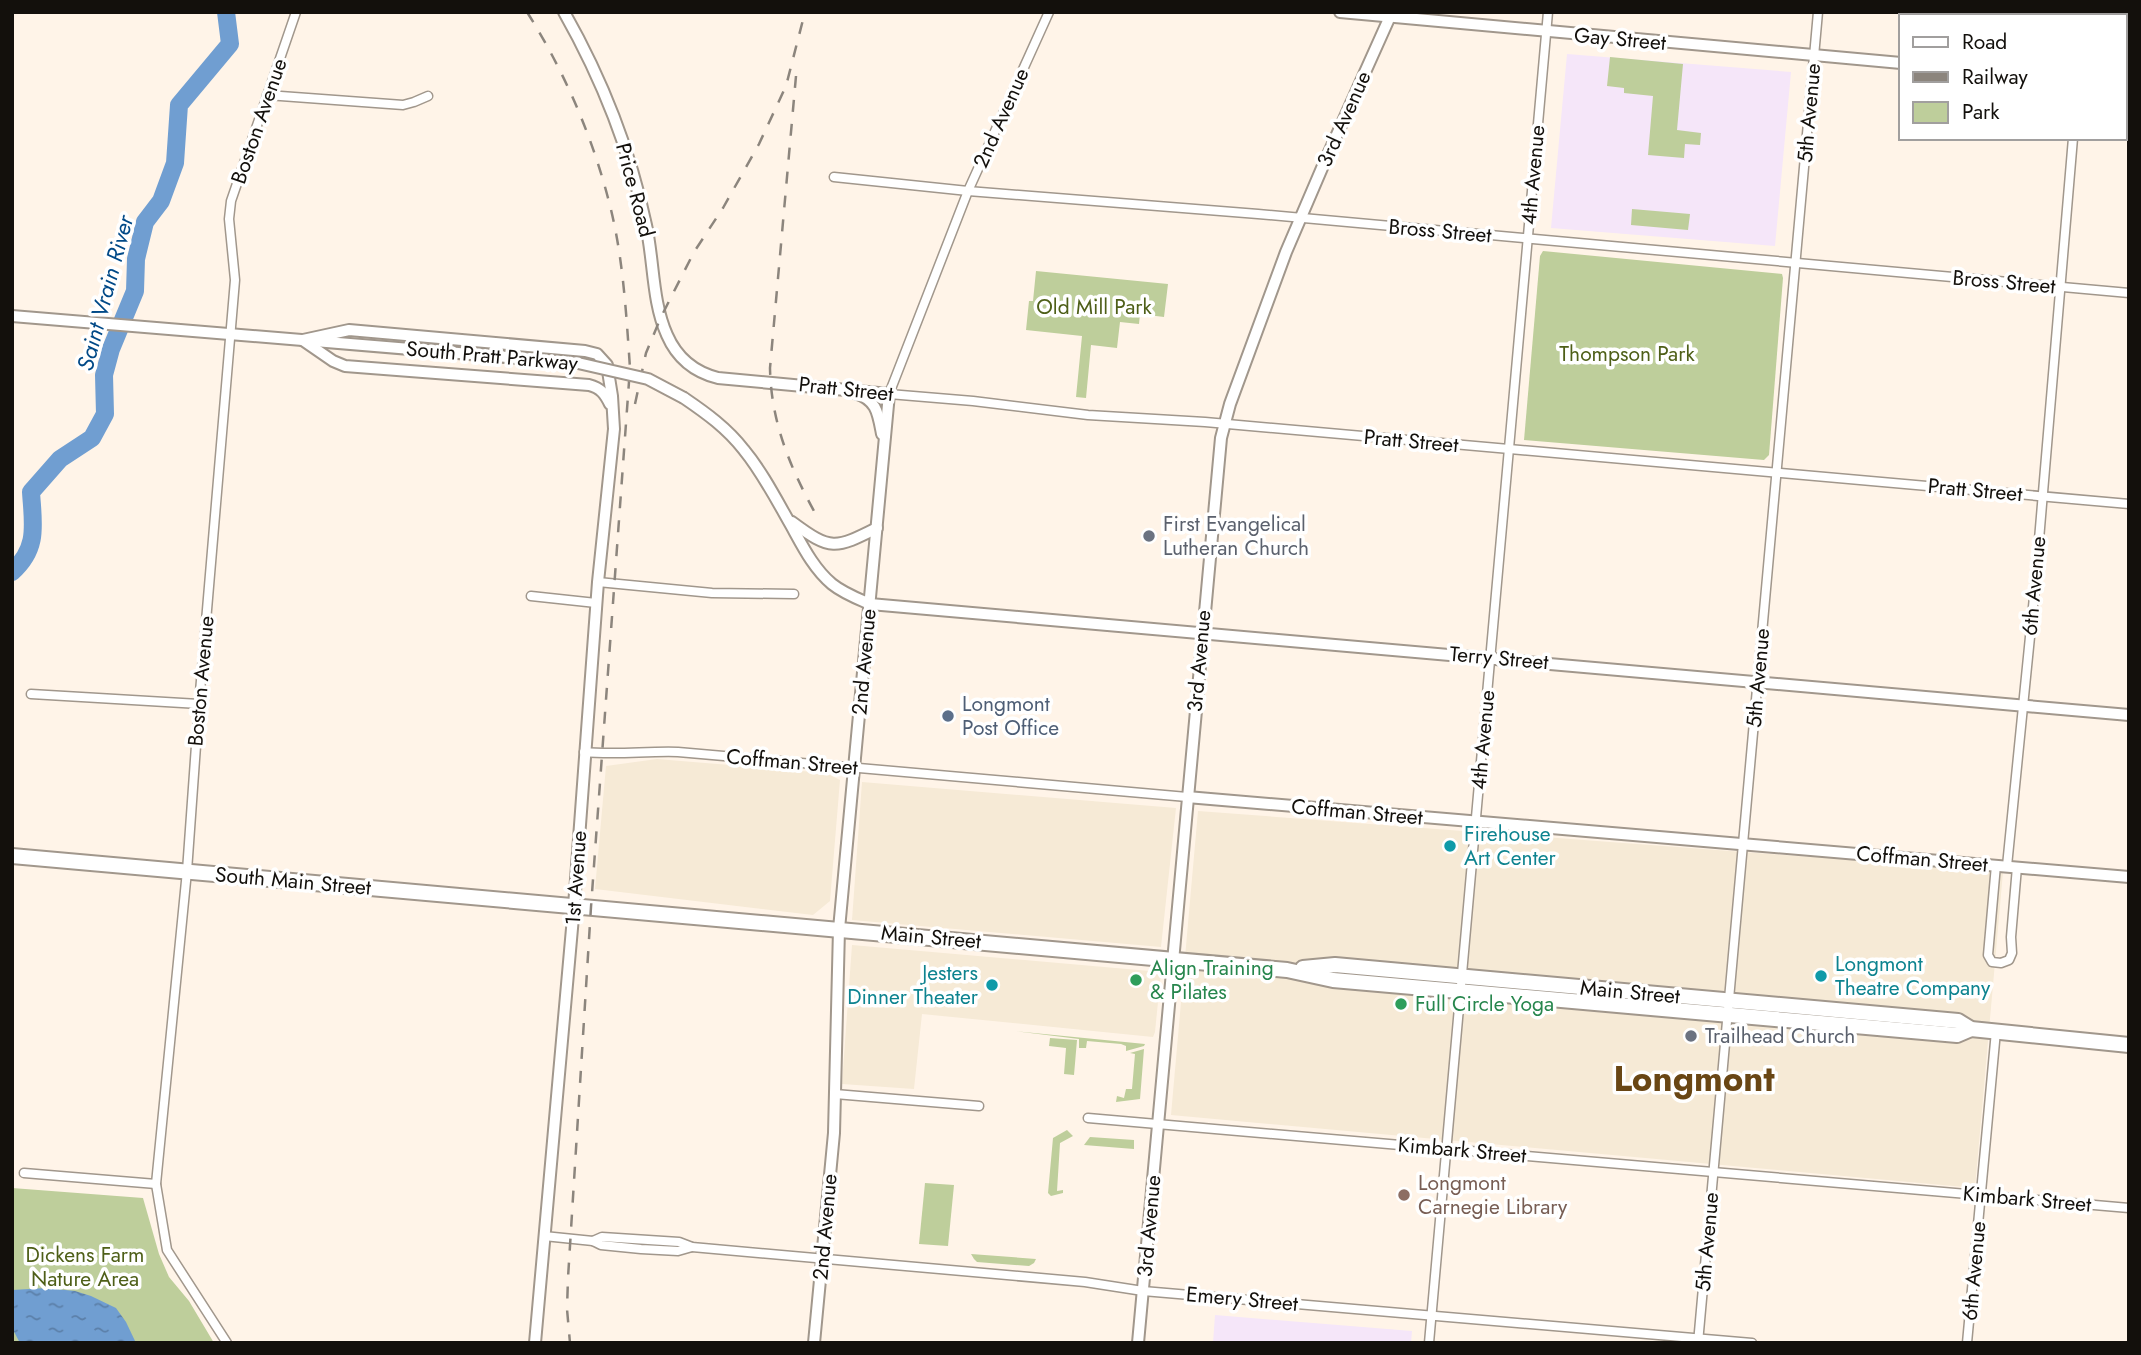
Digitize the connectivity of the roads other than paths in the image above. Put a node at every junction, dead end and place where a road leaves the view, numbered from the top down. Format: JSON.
{"nodes":[{"id":1,"x":296,"y":12,"type":"edge"},
{"id":2,"x":564,"y":12,"type":"edge"},
{"id":3,"x":1049,"y":12,"type":"edge"},
{"id":4,"x":1339,"y":12,"type":"edge"},
{"id":5,"x":1548,"y":12,"type":"edge"},
{"id":6,"x":1818,"y":12,"type":"edge"},
{"id":7,"x":1391,"y":15,"type":"edge"},
{"id":8,"x":1546,"y":33,"type":"junction"},
{"id":9,"x":1814,"y":56,"type":"junction"},
{"id":10,"x":1899,"y":64,"type":"edge"},
{"id":11,"x":267,"y":96,"type":"junction"},
{"id":12,"x":428,"y":96,"type":"dead end"},
{"id":13,"x":2073,"y":140,"type":"edge"},
{"id":14,"x":834,"y":177,"type":"dead end"},
{"id":15,"x":968,"y":191,"type":"junction"},
{"id":16,"x":1300,"y":219,"type":"junction"},
{"id":17,"x":1528,"y":239,"type":"junction"},
{"id":18,"x":1795,"y":264,"type":"junction"},
{"id":19,"x":2060,"y":287,"type":"junction"},
{"id":20,"x":2129,"y":293,"type":"edge"},
{"id":21,"x":12,"y":316,"type":"edge"},
{"id":22,"x":230,"y":334,"type":"junction"},
{"id":23,"x":303,"y":340,"type":"junction"},
{"id":24,"x":694,"y":369,"type":"joint"},
{"id":25,"x":839,"y":388,"type":"junction"},
{"id":26,"x":890,"y":394,"type":"junction"},
{"id":27,"x":614,"y":414,"type":"junction"},
{"id":28,"x":1224,"y":424,"type":"junction"},
{"id":29,"x":885,"y":445,"type":"junction"},
{"id":30,"x":1508,"y":449,"type":"junction"},
{"id":31,"x":1777,"y":472,"type":"junction"},
{"id":32,"x":2043,"y":497,"type":"junction"},
{"id":33,"x":2129,"y":504,"type":"edge"},
{"id":34,"x":787,"y":519,"type":"junction"},
{"id":35,"x":877,"y":528,"type":"junction"},
{"id":36,"x":598,"y":582,"type":"junction"},
{"id":37,"x":794,"y":594,"type":"dead end"},
{"id":38,"x":531,"y":596,"type":"dead end"},
{"id":39,"x":596,"y":603,"type":"junction"},
{"id":40,"x":870,"y":604,"type":"junction"},
{"id":41,"x":1202,"y":632,"type":"junction"},
{"id":42,"x":1490,"y":657,"type":"junction"},
{"id":43,"x":1758,"y":681,"type":"junction"},
{"id":44,"x":31,"y":694,"type":"dead end"},
{"id":45,"x":199,"y":704,"type":"junction"},
{"id":46,"x":2023,"y":705,"type":"junction"},
{"id":47,"x":2129,"y":715,"type":"edge"},
{"id":48,"x":584,"y":752,"type":"junction"},
{"id":49,"x":854,"y":768,"type":"junction"},
{"id":50,"x":1188,"y":797,"type":"junction"},
{"id":51,"x":1476,"y":822,"type":"junction"},
{"id":52,"x":1743,"y":845,"type":"junction"},
{"id":53,"x":12,"y":856,"type":"edge"},
{"id":54,"x":2007,"y":866,"type":"junction"},
{"id":55,"x":187,"y":871,"type":"junction"},
{"id":56,"x":2129,"y":877,"type":"edge"},
{"id":57,"x":574,"y":906,"type":"junction"},
{"id":58,"x":839,"y":929,"type":"junction"},
{"id":59,"x":1172,"y":959,"type":"junction"},
{"id":60,"x":1462,"y":983,"type":"junction"},
{"id":61,"x":1729,"y":1007,"type":"junction"},
{"id":62,"x":1996,"y":1031,"type":"junction"},
{"id":63,"x":2129,"y":1045,"type":"edge"},
{"id":64,"x":835,"y":1094,"type":"junction"},
{"id":65,"x":979,"y":1106,"type":"dead end"},
{"id":66,"x":1088,"y":1118,"type":"dead end"},
{"id":67,"x":1158,"y":1124,"type":"junction"},
{"id":68,"x":1447,"y":1149,"type":"junction"},
{"id":69,"x":1713,"y":1172,"type":"junction"},
{"id":70,"x":24,"y":1173,"type":"dead end"},
{"id":71,"x":156,"y":1184,"type":"junction"},
{"id":72,"x":1981,"y":1195,"type":"junction"},
{"id":73,"x":2129,"y":1208,"type":"edge"},
{"id":74,"x":544,"y":1236,"type":"junction"},
{"id":75,"x":822,"y":1258,"type":"junction"},
{"id":76,"x":1143,"y":1291,"type":"junction"},
{"id":77,"x":1432,"y":1315,"type":"junction"},
{"id":78,"x":1698,"y":1340,"type":"edge"},
{"id":79,"x":227,"y":1343,"type":"edge"},
{"id":80,"x":535,"y":1343,"type":"edge"},
{"id":81,"x":814,"y":1343,"type":"edge"},
{"id":82,"x":1138,"y":1343,"type":"edge"},
{"id":83,"x":1429,"y":1343,"type":"edge"},
{"id":84,"x":1752,"y":1343,"type":"edge"},
{"id":85,"x":1968,"y":1343,"type":"edge"}],
"edges":[{"from":1,"to":11,"type":"street","name":"Boston Avenue"},
{"from":2,"to":24,"type":"street","name":"Price Road"},
{"from":3,"to":15,"type":"street","name":"2nd Avenue"},
{"from":4,"to":7,"type":"street","name":"Gay Street"},
{"from":5,"to":8,"type":"street","name":"4th Avenue"},
{"from":6,"to":9,"type":"street","name":"5th Avenue"},
{"from":7,"to":8,"type":"street","name":"Gay Street"},
{"from":7,"to":16,"type":"street","name":"3rd Avenue"},
{"from":8,"to":9,"type":"street","name":"Gay Street"},
{"from":8,"to":17,"type":"street","name":"4th Avenue"},
{"from":9,"to":10,"type":"street","name":"Gay Street"},
{"from":9,"to":18,"type":"street","name":"5th Avenue"},
{"from":11,"to":12,"type":"street"},
{"from":11,"to":22,"type":"street","name":"Boston Avenue"},
{"from":13,"to":19,"type":"street","name":"6th Avenue"},
{"from":14,"to":15,"type":"street","name":"Bross Street"},
{"from":15,"to":16,"type":"street","name":"Bross Street"},
{"from":15,"to":26,"type":"street","name":"2nd Avenue"},
{"from":16,"to":17,"type":"street","name":"Bross Street"},
{"from":16,"to":28,"type":"street","name":"3rd Avenue"},
{"from":17,"to":18,"type":"street","name":"Bross Street"},
{"from":17,"to":30,"type":"street","name":"4th Avenue"},
{"from":18,"to":19,"type":"street","name":"Bross Street"},
{"from":18,"to":31,"type":"street","name":"5th Avenue"},
{"from":19,"to":20,"type":"street","name":"Bross Street"},
{"from":19,"to":32,"type":"street","name":"6th Avenue"},
{"from":21,"to":22,"type":"street","name":"South Pratt Parkway"},
{"from":22,"to":23,"type":"street","name":"South Pratt Parkway"},
{"from":22,"to":45,"type":"street","name":"Boston Avenue"},
{"from":23,"to":27,"type":"street"},
{"from":23,"to":27,"type":"street","name":"1st Avenue"},
{"from":23,"to":34,"type":"street","name":"South Pratt Parkway","bridge":true},
{"from":24,"to":25,"type":"street","name":"Pratt Street"},
{"from":25,"to":26,"type":"street","name":"Pratt Street"},
{"from":25,"to":29,"type":"street"},
{"from":26,"to":28,"type":"street","name":"Pratt Street"},
{"from":26,"to":29,"type":"street","name":"2nd Avenue"},
{"from":27,"to":36,"type":"street","name":"1st Avenue"},
{"from":28,"to":30,"type":"street","name":"Pratt Street"},
{"from":28,"to":41,"type":"street","name":"3rd Avenue"},
{"from":29,"to":35,"type":"street","name":"2nd Avenue"},
{"from":30,"to":31,"type":"street","name":"Pratt Street"},
{"from":30,"to":42,"type":"street","name":"4th Avenue"},
{"from":31,"to":32,"type":"street","name":"Pratt Street"},
{"from":31,"to":43,"type":"street","name":"5th Avenue"},
{"from":32,"to":33,"type":"street","name":"Pratt Street"},
{"from":32,"to":46,"type":"street","name":"6th Avenue"},
{"from":34,"to":35,"type":"street"},
{"from":34,"to":40,"type":"street","name":"South Pratt Parkway"},
{"from":35,"to":40,"type":"street","name":"2nd Avenue"},
{"from":36,"to":37,"type":"street"},
{"from":36,"to":39,"type":"street","name":"1st Avenue"},
{"from":38,"to":39,"type":"street"},
{"from":39,"to":48,"type":"street","name":"1st Avenue"},
{"from":40,"to":41,"type":"street","name":"Terry Street"},
{"from":40,"to":49,"type":"street","name":"2nd Avenue"},
{"from":41,"to":42,"type":"street","name":"Terry Street"},
{"from":41,"to":50,"type":"street","name":"3rd Avenue"},
{"from":42,"to":43,"type":"street","name":"Terry Street"},
{"from":42,"to":51,"type":"street","name":"4th Avenue"},
{"from":43,"to":46,"type":"street","name":"Terry Street"},
{"from":43,"to":52,"type":"street","name":"5th Avenue"},
{"from":44,"to":45,"type":"street"},
{"from":45,"to":55,"type":"street","name":"Boston Avenue"},
{"from":46,"to":47,"type":"street","name":"Terry Street"},
{"from":46,"to":54,"type":"street","name":"6th Avenue"},
{"from":48,"to":49,"type":"street","name":"Coffman Street"},
{"from":48,"to":57,"type":"street","name":"1st Avenue"},
{"from":49,"to":50,"type":"street","name":"Coffman Street"},
{"from":49,"to":58,"type":"street","name":"2nd Avenue"},
{"from":50,"to":51,"type":"street","name":"Coffman Street"},
{"from":50,"to":59,"type":"street","name":"3rd Avenue"},
{"from":51,"to":52,"type":"street","name":"Coffman Street"},
{"from":51,"to":60,"type":"street","name":"4th Avenue"},
{"from":52,"to":54,"type":"street","name":"Coffman Street"},
{"from":52,"to":61,"type":"street","name":"5th Avenue"},
{"from":53,"to":55,"type":"highway","name":"South Main Street"},
{"from":54,"to":54,"type":"street","name":"6th Avenue"},
{"from":54,"to":56,"type":"street","name":"Coffman Street"},
{"from":55,"to":57,"type":"highway","name":"South Main Street"},
{"from":55,"to":71,"type":"street","name":"Boston Avenue"},
{"from":57,"to":58,"type":"highway","name":"Main Street"},
{"from":57,"to":74,"type":"street","name":"1st Avenue"},
{"from":58,"to":59,"type":"highway","name":"Main Street"},
{"from":58,"to":64,"type":"street","name":"2nd Avenue"},
{"from":59,"to":60,"type":"highway","name":"Main Street"},
{"from":59,"to":67,"type":"street","name":"3rd Avenue"},
{"from":60,"to":61,"type":"highway","name":"Main Street"},
{"from":60,"to":68,"type":"street","name":"4th Avenue"},
{"from":61,"to":62,"type":"highway","name":"Main Street"},
{"from":61,"to":69,"type":"street","name":"5th Avenue"},
{"from":62,"to":63,"type":"highway","name":"Main Street"},
{"from":62,"to":72,"type":"street","name":"6th Avenue"},
{"from":64,"to":65,"type":"street"},
{"from":64,"to":75,"type":"street","name":"2nd Avenue"},
{"from":66,"to":67,"type":"street","name":"Kimbark Street"},
{"from":67,"to":68,"type":"street","name":"Kimbark Street"},
{"from":67,"to":76,"type":"street","name":"3rd Avenue"},
{"from":68,"to":69,"type":"street","name":"Kimbark Street"},
{"from":68,"to":77,"type":"street","name":"4th Avenue"},
{"from":69,"to":72,"type":"street","name":"Kimbark Street"},
{"from":69,"to":78,"type":"street","name":"5th Avenue"},
{"from":70,"to":71,"type":"street"},
{"from":71,"to":79,"type":"street","name":"Boston Avenue"},
{"from":72,"to":73,"type":"street","name":"Kimbark Street"},
{"from":72,"to":85,"type":"street","name":"6th Avenue"},
{"from":74,"to":75,"type":"street","name":"Emery Street"},
{"from":74,"to":80,"type":"street","name":"1st Avenue"},
{"from":75,"to":76,"type":"street","name":"Emery Street"},
{"from":75,"to":81,"type":"street","name":"2nd Avenue"},
{"from":76,"to":77,"type":"street","name":"Emery Street"},
{"from":76,"to":82,"type":"street","name":"3rd Avenue"},
{"from":77,"to":78,"type":"street","name":"Emery Street"},
{"from":77,"to":83,"type":"street","name":"4th Avenue"},
{"from":78,"to":84,"type":"street","name":"Emery Street"}]}
